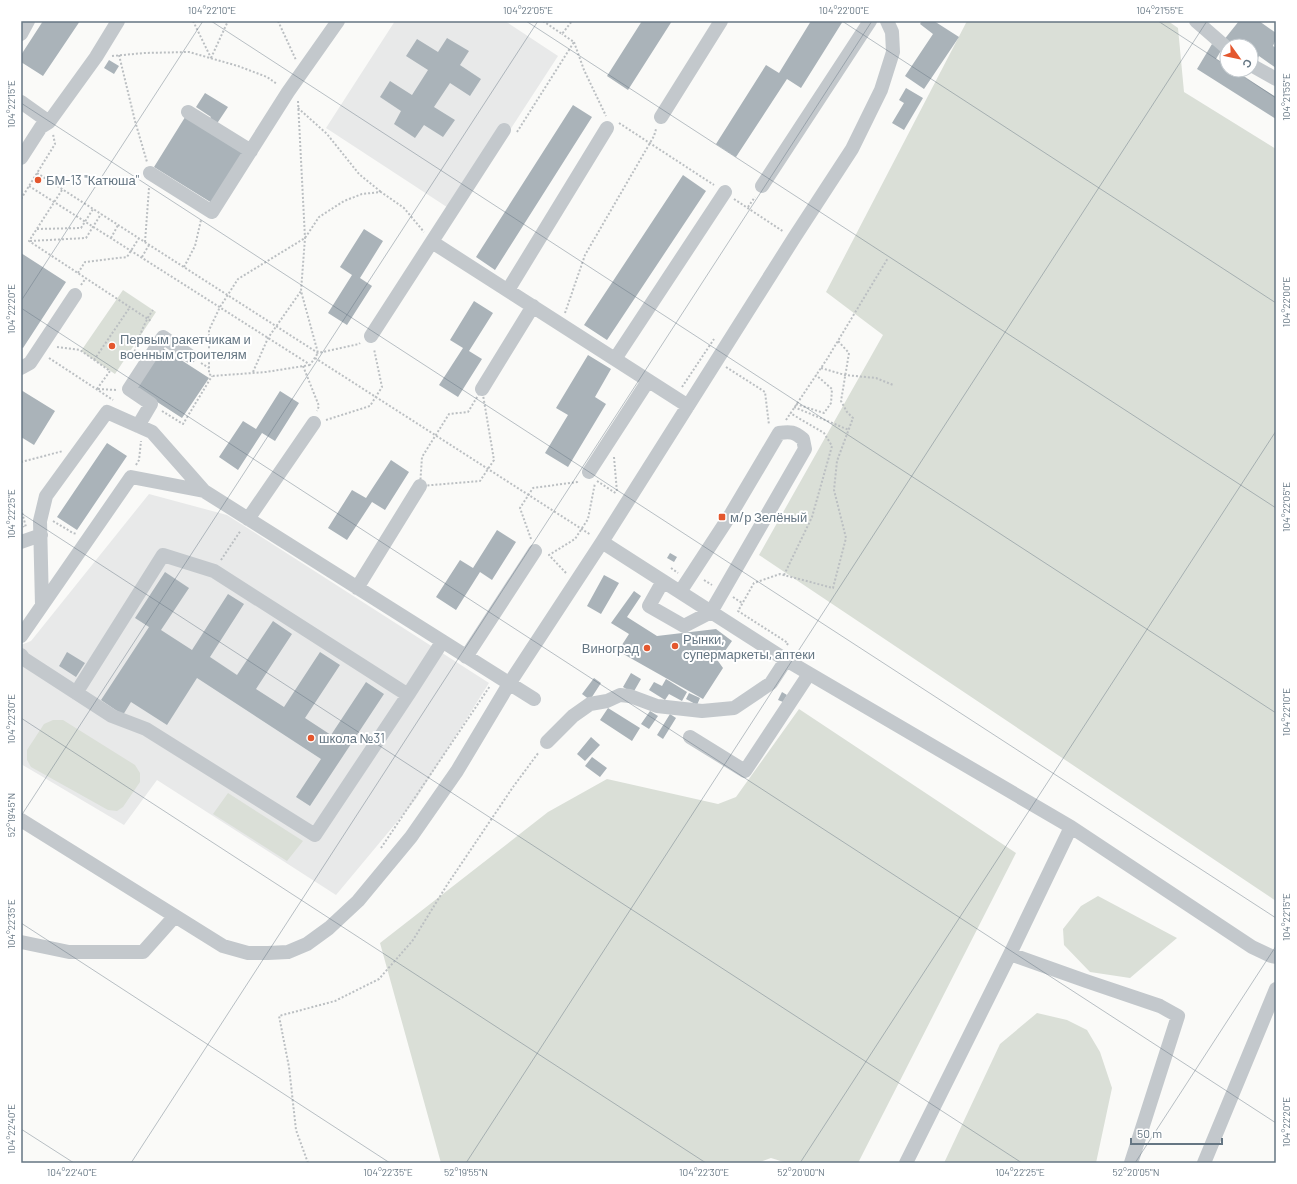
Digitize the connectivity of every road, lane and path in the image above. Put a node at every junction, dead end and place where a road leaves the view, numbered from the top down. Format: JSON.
{"nodes":[{"id":1,"x":28,"y":21,"type":"edge"},
{"id":2,"x":118,"y":21,"type":"edge"},
{"id":3,"x":193,"y":21,"type":"edge"},
{"id":4,"x":228,"y":21,"type":"edge"},
{"id":5,"x":278,"y":21,"type":"edge"},
{"id":6,"x":338,"y":21,"type":"edge"},
{"id":7,"x":543,"y":21,"type":"edge"},
{"id":8,"x":572,"y":21,"type":"edge"},
{"id":9,"x":721,"y":21,"type":"edge"},
{"id":10,"x":870,"y":21,"type":"edge"},
{"id":11,"x":887,"y":21,"type":"edge"},
{"id":12,"x":1196,"y":21,"type":"edge"},
{"id":13,"x":21,"y":34,"type":"edge"},
{"id":14,"x":1219,"y":41,"type":"edge"},
{"id":15,"x":574,"y":42,"type":"dead end"},
{"id":16,"x":119,"y":55,"type":"junction"},
{"id":17,"x":96,"y":57,"type":"junction"},
{"id":18,"x":211,"y":58,"type":"junction"},
{"id":19,"x":1259,"y":69,"type":"edge"},
{"id":20,"x":302,"y":71,"type":"junction"},
{"id":21,"x":1276,"y":79,"type":"edge"},
{"id":22,"x":293,"y":96,"type":"junction"},
{"id":23,"x":21,"y":102,"type":"edge"},
{"id":24,"x":298,"y":108,"type":"junction"},
{"id":25,"x":188,"y":112,"type":"dead end"},
{"id":26,"x":660,"y":117,"type":"joint"},
{"id":27,"x":611,"y":121,"type":"junction"},
{"id":28,"x":49,"y":122,"type":"junction"},
{"id":29,"x":504,"y":130,"type":"dead end"},
{"id":30,"x":650,"y":143,"type":"junction"},
{"id":31,"x":251,"y":151,"type":"junction"},
{"id":32,"x":21,"y":158,"type":"edge"},
{"id":33,"x":150,"y":173,"type":"junction"},
{"id":34,"x":37,"y":174,"type":"junction"},
{"id":35,"x":29,"y":186,"type":"junction"},
{"id":36,"x":762,"y":186,"type":"dead end"},
{"id":37,"x":62,"y":189,"type":"junction"},
{"id":38,"x":381,"y":192,"type":"junction"},
{"id":39,"x":724,"y":192,"type":"junction"},
{"id":40,"x":21,"y":199,"type":"edge"},
{"id":41,"x":54,"y":202,"type":"junction"},
{"id":42,"x":204,"y":207,"type":"junction"},
{"id":43,"x":93,"y":209,"type":"junction"},
{"id":44,"x":101,"y":214,"type":"junction"},
{"id":45,"x":85,"y":221,"type":"junction"},
{"id":46,"x":118,"y":225,"type":"junction"},
{"id":47,"x":93,"y":227,"type":"junction"},
{"id":48,"x":37,"y":229,"type":"junction"},
{"id":49,"x":111,"y":238,"type":"junction"},
{"id":50,"x":139,"y":238,"type":"junction"},
{"id":51,"x":305,"y":238,"type":"junction"},
{"id":52,"x":794,"y":238,"type":"junction"},
{"id":53,"x":29,"y":241,"type":"junction"},
{"id":54,"x":145,"y":242,"type":"junction"},
{"id":55,"x":432,"y":242,"type":"junction"},
{"id":56,"x":149,"y":245,"type":"junction"},
{"id":57,"x":131,"y":250,"type":"junction"},
{"id":58,"x":142,"y":257,"type":"junction"},
{"id":59,"x":184,"y":267,"type":"junction"},
{"id":60,"x":78,"y":273,"type":"junction"},
{"id":61,"x":508,"y":290,"type":"junction"},
{"id":62,"x":301,"y":291,"type":"junction"},
{"id":63,"x":75,"y":295,"type":"dead end"},
{"id":64,"x":228,"y":295,"type":"junction"},
{"id":65,"x":533,"y":306,"type":"junction"},
{"id":66,"x":130,"y":307,"type":"junction"},
{"id":67,"x":220,"y":307,"type":"junction"},
{"id":68,"x":151,"y":321,"type":"dead end"},
{"id":69,"x":560,"y":324,"type":"junction"},
{"id":70,"x":276,"y":325,"type":"junction"},
{"id":71,"x":371,"y":336,"type":"junction"},
{"id":72,"x":268,"y":338,"type":"junction"},
{"id":73,"x":838,"y":341,"type":"dead end"},
{"id":74,"x":40,"y":348,"type":"junction"},
{"id":75,"x":318,"y":353,"type":"junction"},
{"id":76,"x":190,"y":356,"type":"dead end"},
{"id":77,"x":315,"y":358,"type":"junction"},
{"id":78,"x":615,"y":359,"type":"junction"},
{"id":79,"x":94,"y":360,"type":"junction"},
{"id":80,"x":310,"y":365,"type":"junction"},
{"id":81,"x":303,"y":366,"type":"junction"},
{"id":82,"x":724,"y":366,"type":"dead end"},
{"id":83,"x":21,"y":368,"type":"edge"},
{"id":84,"x":821,"y":368,"type":"dead end"},
{"id":85,"x":253,"y":373,"type":"junction"},
{"id":86,"x":816,"y":375,"type":"dead end"},
{"id":87,"x":845,"y":375,"type":"junction"},
{"id":88,"x":212,"y":376,"type":"junction"},
{"id":89,"x":648,"y":380,"type":"junction"},
{"id":90,"x":892,"y":385,"type":"dead end"},
{"id":91,"x":97,"y":389,"type":"junction"},
{"id":92,"x":482,"y":389,"type":"junction"},
{"id":93,"x":122,"y":390,"type":"dead end"},
{"id":94,"x":375,"y":397,"type":"junction"},
{"id":95,"x":115,"y":401,"type":"dead end"},
{"id":96,"x":151,"y":404,"type":"junction"},
{"id":97,"x":796,"y":404,"type":"dead end"},
{"id":98,"x":688,"y":406,"type":"junction"},
{"id":99,"x":794,"y":407,"type":"dead end"},
{"id":100,"x":790,"y":413,"type":"dead end"},
{"id":101,"x":314,"y":423,"type":"junction"},
{"id":102,"x":138,"y":426,"type":"junction"},
{"id":103,"x":849,"y":430,"type":"junction"},
{"id":104,"x":436,"y":436,"type":"junction"},
{"id":105,"x":612,"y":436,"type":"junction"},
{"id":106,"x":82,"y":446,"type":"junction"},
{"id":107,"x":771,"y":446,"type":"junction"},
{"id":108,"x":21,"y":462,"type":"edge"},
{"id":109,"x":488,"y":469,"type":"junction"},
{"id":110,"x":589,"y":472,"type":"joint"},
{"id":111,"x":420,"y":486,"type":"junction"},
{"id":112,"x":204,"y":491,"type":"junction"},
{"id":113,"x":529,"y":495,"type":"junction"},
{"id":114,"x":623,"y":497,"type":"junction"},
{"id":115,"x":21,"y":509,"type":"edge"},
{"id":116,"x":248,"y":519,"type":"junction"},
{"id":117,"x":582,"y":528,"type":"junction"},
{"id":118,"x":33,"y":534,"type":"edge"},
{"id":119,"x":90,"y":536,"type":"junction"},
{"id":120,"x":602,"y":542,"type":"junction"},
{"id":121,"x":535,"y":551,"type":"joint"},
{"id":122,"x":214,"y":571,"type":"junction"},
{"id":123,"x":783,"y":575,"type":"junction"},
{"id":124,"x":663,"y":581,"type":"junction"},
{"id":125,"x":575,"y":583,"type":"junction"},
{"id":126,"x":357,"y":588,"type":"junction"},
{"id":127,"x":680,"y":592,"type":"junction"},
{"id":128,"x":42,"y":605,"type":"junction"},
{"id":129,"x":711,"y":612,"type":"junction"},
{"id":130,"x":21,"y":636,"type":"edge"},
{"id":131,"x":442,"y":642,"type":"junction"},
{"id":132,"x":21,"y":655,"type":"edge"},
{"id":133,"x":466,"y":657,"type":"junction"},
{"id":134,"x":786,"y":660,"type":"junction"},
{"id":135,"x":810,"y":674,"type":"junction"},
{"id":136,"x":509,"y":684,"type":"junction"},
{"id":137,"x":490,"y":686,"type":"dead end"},
{"id":138,"x":76,"y":693,"type":"junction"},
{"id":139,"x":408,"y":695,"type":"junction"},
{"id":140,"x":534,"y":699,"type":"dead end"},
{"id":141,"x":690,"y":737,"type":"dead end"},
{"id":142,"x":547,"y":742,"type":"joint"},
{"id":143,"x":21,"y":820,"type":"edge"},
{"id":144,"x":1071,"y":827,"type":"junction"},
{"id":145,"x":381,"y":848,"type":"dead end"},
{"id":146,"x":175,"y":916,"type":"junction"},
{"id":147,"x":21,"y":942,"type":"edge"},
{"id":148,"x":1010,"y":954,"type":"junction"},
{"id":149,"x":1276,"y":957,"type":"edge"},
{"id":150,"x":1276,"y":989,"type":"edge"},
{"id":151,"x":308,"y":1163,"type":"edge"},
{"id":152,"x":906,"y":1163,"type":"edge"},
{"id":153,"x":1131,"y":1163,"type":"edge"},
{"id":154,"x":1204,"y":1163,"type":"edge"}],
"edges":[{"from":1,"to":13,"type":"street"},
{"from":2,"to":17,"type":"street"},
{"from":3,"to":18,"type":"path"},
{"from":4,"to":18,"type":"path"},
{"from":5,"to":20,"type":"path"},
{"from":6,"to":20,"type":"street"},
{"from":7,"to":8,"type":"path"},
{"from":9,"to":26,"type":"street"},
{"from":10,"to":36,"type":"street"},
{"from":11,"to":52,"type":"street"},
{"from":12,"to":14,"type":"street"},
{"from":15,"to":27,"type":"path"},
{"from":16,"to":17,"type":"path"},
{"from":16,"to":18,"type":"path"},
{"from":16,"to":33,"type":"path"},
{"from":17,"to":28,"type":"street"},
{"from":18,"to":22,"type":"path"},
{"from":19,"to":21,"type":"street"},
{"from":20,"to":22,"type":"street"},
{"from":22,"to":24,"type":"path"},
{"from":22,"to":31,"type":"street"},
{"from":23,"to":28,"type":"street"},
{"from":24,"to":38,"type":"path"},
{"from":24,"to":51,"type":"path"},
{"from":25,"to":31,"type":"street"},
{"from":26,"to":30,"type":"path"},
{"from":27,"to":30,"type":"path"},
{"from":27,"to":61,"type":"street"},
{"from":28,"to":32,"type":"street"},
{"from":28,"to":34,"type":"path"},
{"from":29,"to":55,"type":"street"},
{"from":30,"to":39,"type":"path"},
{"from":30,"to":69,"type":"path"},
{"from":31,"to":42,"type":"street"},
{"from":33,"to":42,"type":"street"},
{"from":33,"to":54,"type":"path"},
{"from":34,"to":35,"type":"path"},
{"from":34,"to":37,"type":"path"},
{"from":35,"to":40,"type":"path"},
{"from":35,"to":41,"type":"path"},
{"from":37,"to":41,"type":"path"},
{"from":37,"to":43,"type":"path"},
{"from":38,"to":51,"type":"path"},
{"from":38,"to":55,"type":"path"},
{"from":39,"to":52,"type":"path"},
{"from":39,"to":78,"type":"street"},
{"from":41,"to":45,"type":"path"},
{"from":41,"to":48,"type":"path"},
{"from":42,"to":59,"type":"path"},
{"from":43,"to":44,"type":"path"},
{"from":43,"to":45,"type":"path"},
{"from":44,"to":46,"type":"path"},
{"from":44,"to":47,"type":"path"},
{"from":45,"to":47,"type":"path"},
{"from":45,"to":48,"type":"path"},
{"from":46,"to":49,"type":"path"},
{"from":46,"to":50,"type":"path"},
{"from":47,"to":49,"type":"path"},
{"from":47,"to":53,"type":"path"},
{"from":48,"to":53,"type":"path"},
{"from":49,"to":57,"type":"path"},
{"from":50,"to":54,"type":"path"},
{"from":50,"to":57,"type":"path"},
{"from":51,"to":62,"type":"path"},
{"from":51,"to":64,"type":"path"},
{"from":52,"to":98,"type":"street"},
{"from":53,"to":60,"type":"path"},
{"from":54,"to":56,"type":"path"},
{"from":55,"to":61,"type":"street"},
{"from":55,"to":71,"type":"street"},
{"from":56,"to":58,"type":"path"},
{"from":56,"to":59,"type":"path"},
{"from":57,"to":58,"type":"path"},
{"from":57,"to":60,"type":"path"},
{"from":58,"to":67,"type":"path"},
{"from":59,"to":64,"type":"path"},
{"from":60,"to":66,"type":"path"},
{"from":61,"to":65,"type":"street"},
{"from":62,"to":70,"type":"path"},
{"from":62,"to":75,"type":"path"},
{"from":63,"to":74,"type":"street"},
{"from":64,"to":67,"type":"path"},
{"from":64,"to":70,"type":"path"},
{"from":65,"to":69,"type":"street"},
{"from":65,"to":92,"type":"street"},
{"from":66,"to":68,"type":"path"},
{"from":66,"to":79,"type":"path"},
{"from":67,"to":72,"type":"path"},
{"from":67,"to":88,"type":"path"},
{"from":69,"to":78,"type":"street"},
{"from":70,"to":72,"type":"path"},
{"from":70,"to":75,"type":"path"},
{"from":71,"to":75,"type":"path"},
{"from":71,"to":94,"type":"path"},
{"from":72,"to":80,"type":"path"},
{"from":72,"to":85,"type":"path"},
{"from":73,"to":87,"type":"path"},
{"from":74,"to":79,"type":"path"},
{"from":74,"to":83,"type":"street"},
{"from":74,"to":91,"type":"path"},
{"from":75,"to":77,"type":"path"},
{"from":76,"to":96,"type":"street"},
{"from":77,"to":80,"type":"path"},
{"from":77,"to":94,"type":"path"},
{"from":78,"to":89,"type":"street"},
{"from":79,"to":91,"type":"path"},
{"from":80,"to":81,"type":"path"},
{"from":81,"to":85,"type":"path"},
{"from":81,"to":101,"type":"path"},
{"from":82,"to":107,"type":"path"},
{"from":84,"to":87,"type":"path"},
{"from":85,"to":88,"type":"path"},
{"from":86,"to":97,"type":"path"},
{"from":87,"to":90,"type":"path"},
{"from":87,"to":103,"type":"path"},
{"from":88,"to":96,"type":"path"},
{"from":89,"to":98,"type":"street"},
{"from":89,"to":105,"type":"street"},
{"from":91,"to":93,"type":"path"},
{"from":91,"to":95,"type":"path"},
{"from":92,"to":104,"type":"path"},
{"from":92,"to":109,"type":"path"},
{"from":94,"to":101,"type":"path"},
{"from":94,"to":104,"type":"path"},
{"from":96,"to":102,"type":"street"},
{"from":98,"to":114,"type":"street"},
{"from":99,"to":103,"type":"path"},
{"from":100,"to":123,"type":"path"},
{"from":101,"to":116,"type":"street"},
{"from":102,"to":106,"type":"street"},
{"from":102,"to":112,"type":"street"},
{"from":103,"to":123,"type":"path"},
{"from":104,"to":109,"type":"path"},
{"from":104,"to":111,"type":"path"},
{"from":105,"to":110,"type":"street"},
{"from":105,"to":114,"type":"path"},
{"from":106,"to":108,"type":"path"},
{"from":106,"to":118,"type":"street"},
{"from":107,"to":127,"type":"street"},
{"from":107,"to":129,"type":"street"},
{"from":109,"to":111,"type":"path"},
{"from":109,"to":113,"type":"path"},
{"from":110,"to":113,"type":"path"},
{"from":111,"to":126,"type":"street"},
{"from":112,"to":116,"type":"street"},
{"from":112,"to":119,"type":"street"},
{"from":113,"to":117,"type":"path"},
{"from":113,"to":121,"type":"path"},
{"from":114,"to":117,"type":"path"},
{"from":114,"to":120,"type":"street"},
{"from":115,"to":118,"type":"path"},
{"from":116,"to":122,"type":"path"},
{"from":116,"to":126,"type":"street"},
{"from":117,"to":120,"type":"path"},
{"from":117,"to":125,"type":"path"},
{"from":118,"to":119,"type":"path"},
{"from":118,"to":128,"type":"street"},
{"from":119,"to":128,"type":"street"},
{"from":120,"to":124,"type":"street"},
{"from":120,"to":125,"type":"street"},
{"from":121,"to":133,"type":"street"},
{"from":122,"to":138,"type":"street"},
{"from":122,"to":139,"type":"street"},
{"from":123,"to":134,"type":"path"},
{"from":124,"to":127,"type":"street"},
{"from":124,"to":129,"type":"street"},
{"from":125,"to":136,"type":"street"},
{"from":126,"to":131,"type":"street"},
{"from":127,"to":129,"type":"street"},
{"from":128,"to":130,"type":"street"},
{"from":129,"to":134,"type":"street"},
{"from":131,"to":133,"type":"street"},
{"from":131,"to":139,"type":"street"},
{"from":132,"to":138,"type":"street"},
{"from":133,"to":136,"type":"street"},
{"from":134,"to":135,"type":"street"},
{"from":134,"to":142,"type":"street"},
{"from":135,"to":141,"type":"street"},
{"from":135,"to":144,"type":"street"},
{"from":136,"to":140,"type":"street"},
{"from":136,"to":146,"type":"street"},
{"from":137,"to":145,"type":"path"},
{"from":138,"to":139,"type":"street"},
{"from":142,"to":151,"type":"path"},
{"from":143,"to":146,"type":"street"},
{"from":144,"to":148,"type":"street"},
{"from":144,"to":149,"type":"street"},
{"from":146,"to":147,"type":"street"},
{"from":148,"to":152,"type":"street"},
{"from":148,"to":153,"type":"street"},
{"from":150,"to":154,"type":"street"}]}
